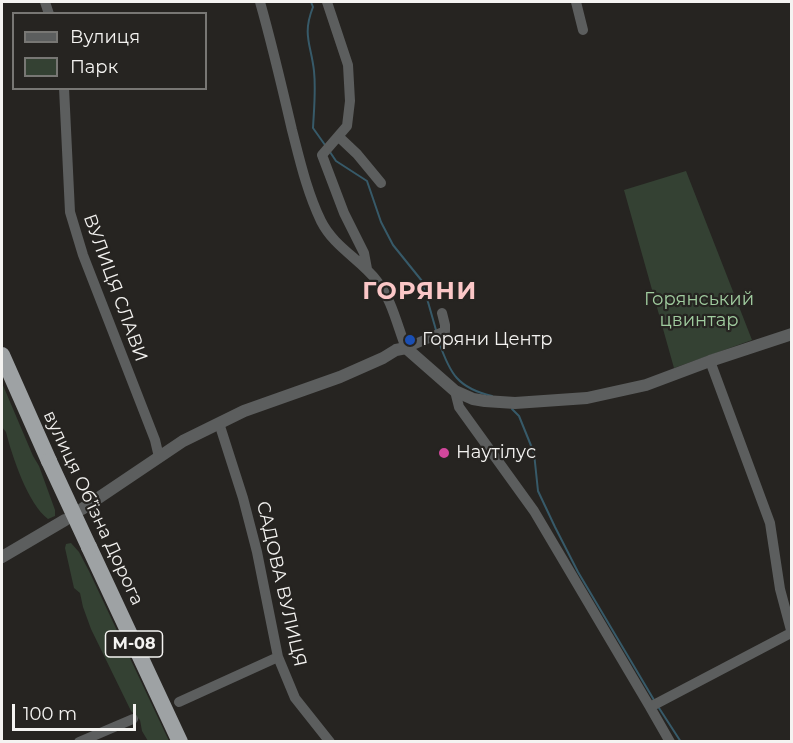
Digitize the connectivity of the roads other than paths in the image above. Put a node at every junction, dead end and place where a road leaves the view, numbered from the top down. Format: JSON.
{"nodes":[{"id":1,"x":260,"y":2,"type":"edge"},
{"id":2,"x":327,"y":2,"type":"edge"},
{"id":3,"x":576,"y":2,"type":"edge"},
{"id":4,"x":583,"y":30,"type":"dead end"},
{"id":5,"x":64,"y":90,"type":"edge"},
{"id":6,"x":339,"y":137,"type":"junction"},
{"id":7,"x":381,"y":183,"type":"dead end"},
{"id":8,"x":367,"y":269,"type":"junction"},
{"id":9,"x":442,"y":313,"type":"dead end"},
{"id":10,"x":792,"y":334,"type":"edge"},
{"id":11,"x":406,"y":348,"type":"junction"},
{"id":12,"x":2,"y":355,"type":"edge"},
{"id":13,"x":710,"y":361,"type":"junction"},
{"id":14,"x":455,"y":391,"type":"junction"},
{"id":15,"x":219,"y":423,"type":"junction"},
{"id":16,"x":159,"y":457,"type":"junction"},
{"id":17,"x":82,"y":509,"type":"dead end"},
{"id":18,"x":66,"y":520,"type":"dead end"},
{"id":19,"x":2,"y":557,"type":"edge"},
{"id":20,"x":791,"y":634,"type":"edge"},
{"id":21,"x":278,"y":657,"type":"junction"},
{"id":22,"x":179,"y":702,"type":"dead end"},
{"id":23,"x":650,"y":707,"type":"junction"},
{"id":24,"x":133,"y":719,"type":"dead end"},
{"id":25,"x":79,"y":741,"type":"edge"},
{"id":26,"x":180,"y":741,"type":"edge"},
{"id":27,"x":330,"y":741,"type":"edge"},
{"id":28,"x":670,"y":741,"type":"edge"}],
"edges":[{"from":1,"to":8,"type":"street"},
{"from":2,"to":6,"type":"street"},
{"from":3,"to":4,"type":"street"},
{"from":5,"to":16,"type":"street","name":"ВУЛИЦЯ СЛАВИ"},
{"from":6,"to":7,"type":"street"},
{"from":6,"to":8,"type":"street"},
{"from":8,"to":11,"type":"street"},
{"from":9,"to":11,"type":"street"},
{"from":10,"to":13,"type":"street"},
{"from":11,"to":14,"type":"street"},
{"from":11,"to":15,"type":"street"},
{"from":12,"to":26,"type":"highway","name":"вулиця Обʼїзна Дорога","number":"М-08","bridge":true},
{"from":13,"to":14,"type":"street"},
{"from":13,"to":20,"type":"street"},
{"from":14,"to":23,"type":"street"},
{"from":15,"to":16,"type":"street"},
{"from":15,"to":21,"type":"street","name":"САДОВА ВУЛИЦЯ"},
{"from":16,"to":17,"type":"street"},
{"from":18,"to":19,"type":"street"},
{"from":20,"to":23,"type":"street"},
{"from":21,"to":22,"type":"street"},
{"from":21,"to":27,"type":"street","name":"САДОВА ВУЛИЦЯ"},
{"from":23,"to":28,"type":"street"},
{"from":24,"to":25,"type":"street"}]}
